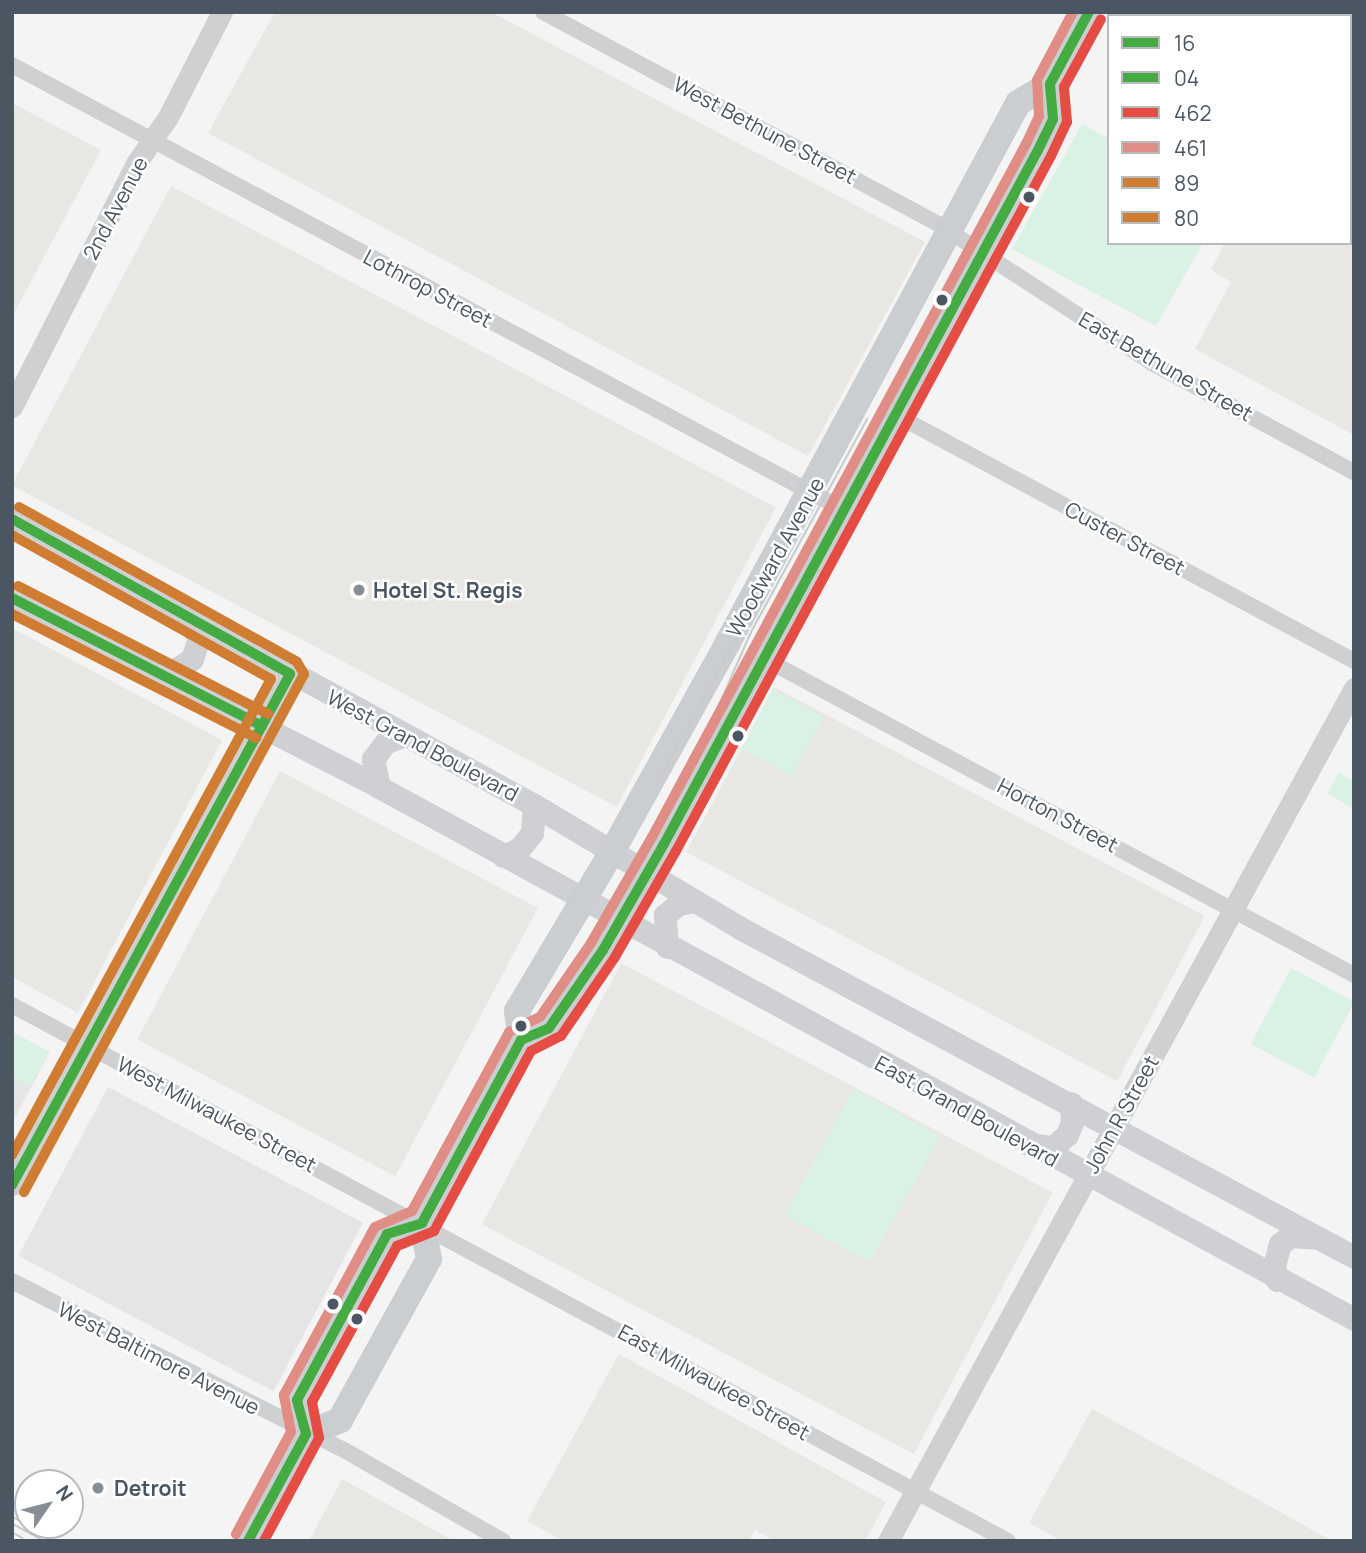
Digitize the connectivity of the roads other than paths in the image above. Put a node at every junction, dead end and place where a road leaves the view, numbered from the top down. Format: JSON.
{"nodes":[{"id":1,"x":222,"y":12,"type":"edge"},
{"id":2,"x":543,"y":12,"type":"edge"},
{"id":3,"x":1089,"y":12,"type":"edge"},
{"id":4,"x":12,"y":65,"type":"edge"},
{"id":5,"x":1050,"y":84,"type":"junction"},
{"id":6,"x":152,"y":140,"type":"junction"},
{"id":7,"x":950,"y":232,"type":"junction"},
{"id":8,"x":983,"y":254,"type":"junction"},
{"id":9,"x":12,"y":407,"type":"edge"},
{"id":10,"x":897,"y":415,"type":"junction"},
{"id":11,"x":1354,"y":472,"type":"edge"},
{"id":12,"x":810,"y":492,"type":"junction"},
{"id":13,"x":844,"y":510,"type":"junction"},
{"id":14,"x":12,"y":519,"type":"edge"},
{"id":15,"x":12,"y":598,"type":"edge"},
{"id":16,"x":181,"y":613,"type":"junction"},
{"id":17,"x":761,"y":657,"type":"junction"},
{"id":18,"x":1354,"y":661,"type":"edge"},
{"id":19,"x":153,"y":671,"type":"junction"},
{"id":20,"x":290,"y":674,"type":"junction"},
{"id":21,"x":1354,"y":688,"type":"edge"},
{"id":22,"x":262,"y":726,"type":"junction"},
{"id":23,"x":404,"y":735,"type":"junction"},
{"id":24,"x":379,"y":788,"type":"junction"},
{"id":25,"x":534,"y":805,"type":"junction"},
{"id":26,"x":613,"y":850,"type":"junction"},
{"id":27,"x":503,"y":856,"type":"junction"},
{"id":28,"x":649,"y":870,"type":"junction"},
{"id":29,"x":582,"y":900,"type":"junction"},
{"id":30,"x":695,"y":901,"type":"junction"},
{"id":31,"x":1233,"y":909,"type":"junction"},
{"id":32,"x":620,"y":921,"type":"junction"},
{"id":33,"x":667,"y":947,"type":"junction"},
{"id":34,"x":1354,"y":975,"type":"edge"},
{"id":35,"x":12,"y":1005,"type":"edge"},
{"id":36,"x":521,"y":1040,"type":"junction"},
{"id":37,"x":88,"y":1045,"type":"junction"},
{"id":38,"x":1070,"y":1103,"type":"junction"},
{"id":39,"x":1114,"y":1127,"type":"junction"},
{"id":40,"x":1028,"y":1144,"type":"junction"},
{"id":41,"x":1087,"y":1177,"type":"junction"},
{"id":42,"x":12,"y":1185,"type":"edge"},
{"id":43,"x":422,"y":1223,"type":"junction"},
{"id":44,"x":1323,"y":1240,"type":"junction"},
{"id":45,"x":1354,"y":1257,"type":"edge"},
{"id":46,"x":1278,"y":1280,"type":"junction"},
{"id":47,"x":12,"y":1281,"type":"edge"},
{"id":48,"x":1354,"y":1320,"type":"edge"},
{"id":49,"x":306,"y":1433,"type":"junction"},
{"id":50,"x":916,"y":1491,"type":"junction"},
{"id":51,"x":248,"y":1541,"type":"edge"},
{"id":52,"x":503,"y":1541,"type":"edge"},
{"id":53,"x":888,"y":1541,"type":"edge"},
{"id":54,"x":1008,"y":1541,"type":"edge"}],
"edges":[{"from":1,"to":6,"type":"street","name":"2nd Avenue"},
{"from":2,"to":7,"type":"street","name":"West Bethune Street"},
{"from":3,"to":5,"type":"main road"},
{"from":4,"to":6,"type":"street","name":"Lothrop Street"},
{"from":5,"to":7,"type":"main road","name":"Woodward Avenue"},
{"from":5,"to":8,"type":"main road","name":"Woodward Avenue"},
{"from":6,"to":9,"type":"street","name":"2nd Avenue"},
{"from":6,"to":12,"type":"street","name":"Lothrop Street"},
{"from":7,"to":8,"type":"street","name":"West Bethune Street"},
{"from":7,"to":12,"type":"main road","name":"Woodward Avenue"},
{"from":8,"to":10,"type":"main road","name":"Woodward Avenue"},
{"from":8,"to":11,"type":"street","name":"East Bethune Street"},
{"from":10,"to":13,"type":"main road","name":"Woodward Avenue"},
{"from":10,"to":18,"type":"street","name":"Custer Street"},
{"from":12,"to":13,"type":"street","name":"Lothrop Street"},
{"from":12,"to":26,"type":"main road","name":"Woodward Avenue"},
{"from":13,"to":17,"type":"main road","name":"Woodward Avenue"},
{"from":14,"to":16,"type":"main road","name":"West Grand Boulevard"},
{"from":15,"to":19,"type":"main road"},
{"from":16,"to":19,"type":"main road"},
{"from":16,"to":20,"type":"main road","name":"West Grand Boulevard"},
{"from":17,"to":28,"type":"main road","name":"Woodward Avenue"},
{"from":17,"to":31,"type":"street","name":"Horton Street"},
{"from":19,"to":22,"type":"main road"},
{"from":20,"to":22,"type":"street"},
{"from":20,"to":23,"type":"main road","name":"West Grand Boulevard"},
{"from":21,"to":31,"type":"street","name":"John R Street"},
{"from":22,"to":24,"type":"main road"},
{"from":22,"to":37,"type":"street"},
{"from":23,"to":24,"type":"main road"},
{"from":23,"to":25,"type":"main road","name":"West Grand Boulevard"},
{"from":24,"to":27,"type":"main road"},
{"from":25,"to":26,"type":"main road","name":"West Grand Boulevard"},
{"from":25,"to":27,"type":"main road"},
{"from":26,"to":28,"type":"main road","name":"West Grand Boulevard"},
{"from":26,"to":29,"type":"main road","name":"Woodward Avenue"},
{"from":27,"to":29,"type":"main road"},
{"from":28,"to":30,"type":"main road"},
{"from":28,"to":32,"type":"main road","name":"Woodward Avenue"},
{"from":29,"to":32,"type":"main road","name":"East Grand Boulevard"},
{"from":29,"to":36,"type":"main road","name":"Woodward Avenue"},
{"from":30,"to":33,"type":"main road"},
{"from":30,"to":38,"type":"main road"},
{"from":31,"to":34,"type":"street","name":"Horton Street"},
{"from":31,"to":39,"type":"street","name":"John R Street"},
{"from":32,"to":33,"type":"main road","name":"East Grand Boulevard"},
{"from":32,"to":36,"type":"main road","name":"Woodward Avenue"},
{"from":33,"to":40,"type":"main road","name":"East Grand Boulevard"},
{"from":35,"to":37,"type":"street","name":"West Milwaukee Street"},
{"from":36,"to":43,"type":"main road"},
{"from":37,"to":42,"type":"street"},
{"from":37,"to":43,"type":"street","name":"West Milwaukee Street"},
{"from":38,"to":39,"type":"main road"},
{"from":38,"to":40,"type":"main road"},
{"from":39,"to":41,"type":"street","name":"John R Street"},
{"from":39,"to":44,"type":"main road"},
{"from":40,"to":41,"type":"main road","name":"East Grand Boulevard"},
{"from":41,"to":46,"type":"main road","name":"East Grand Boulevard"},
{"from":41,"to":50,"type":"street","name":"John R Street"},
{"from":43,"to":49,"type":"main road"},
{"from":43,"to":49,"type":"main road"},
{"from":43,"to":50,"type":"street","name":"East Milwaukee Street"},
{"from":44,"to":45,"type":"main road"},
{"from":44,"to":46,"type":"main road"},
{"from":46,"to":48,"type":"main road","name":"East Grand Boulevard"},
{"from":47,"to":49,"type":"street","name":"West Baltimore Avenue"},
{"from":49,"to":51,"type":"main road"},
{"from":49,"to":52,"type":"street","name":"West Baltimore Avenue"},
{"from":50,"to":53,"type":"street","name":"John R Street"},
{"from":50,"to":54,"type":"street","name":"East Milwaukee Street"}]}
